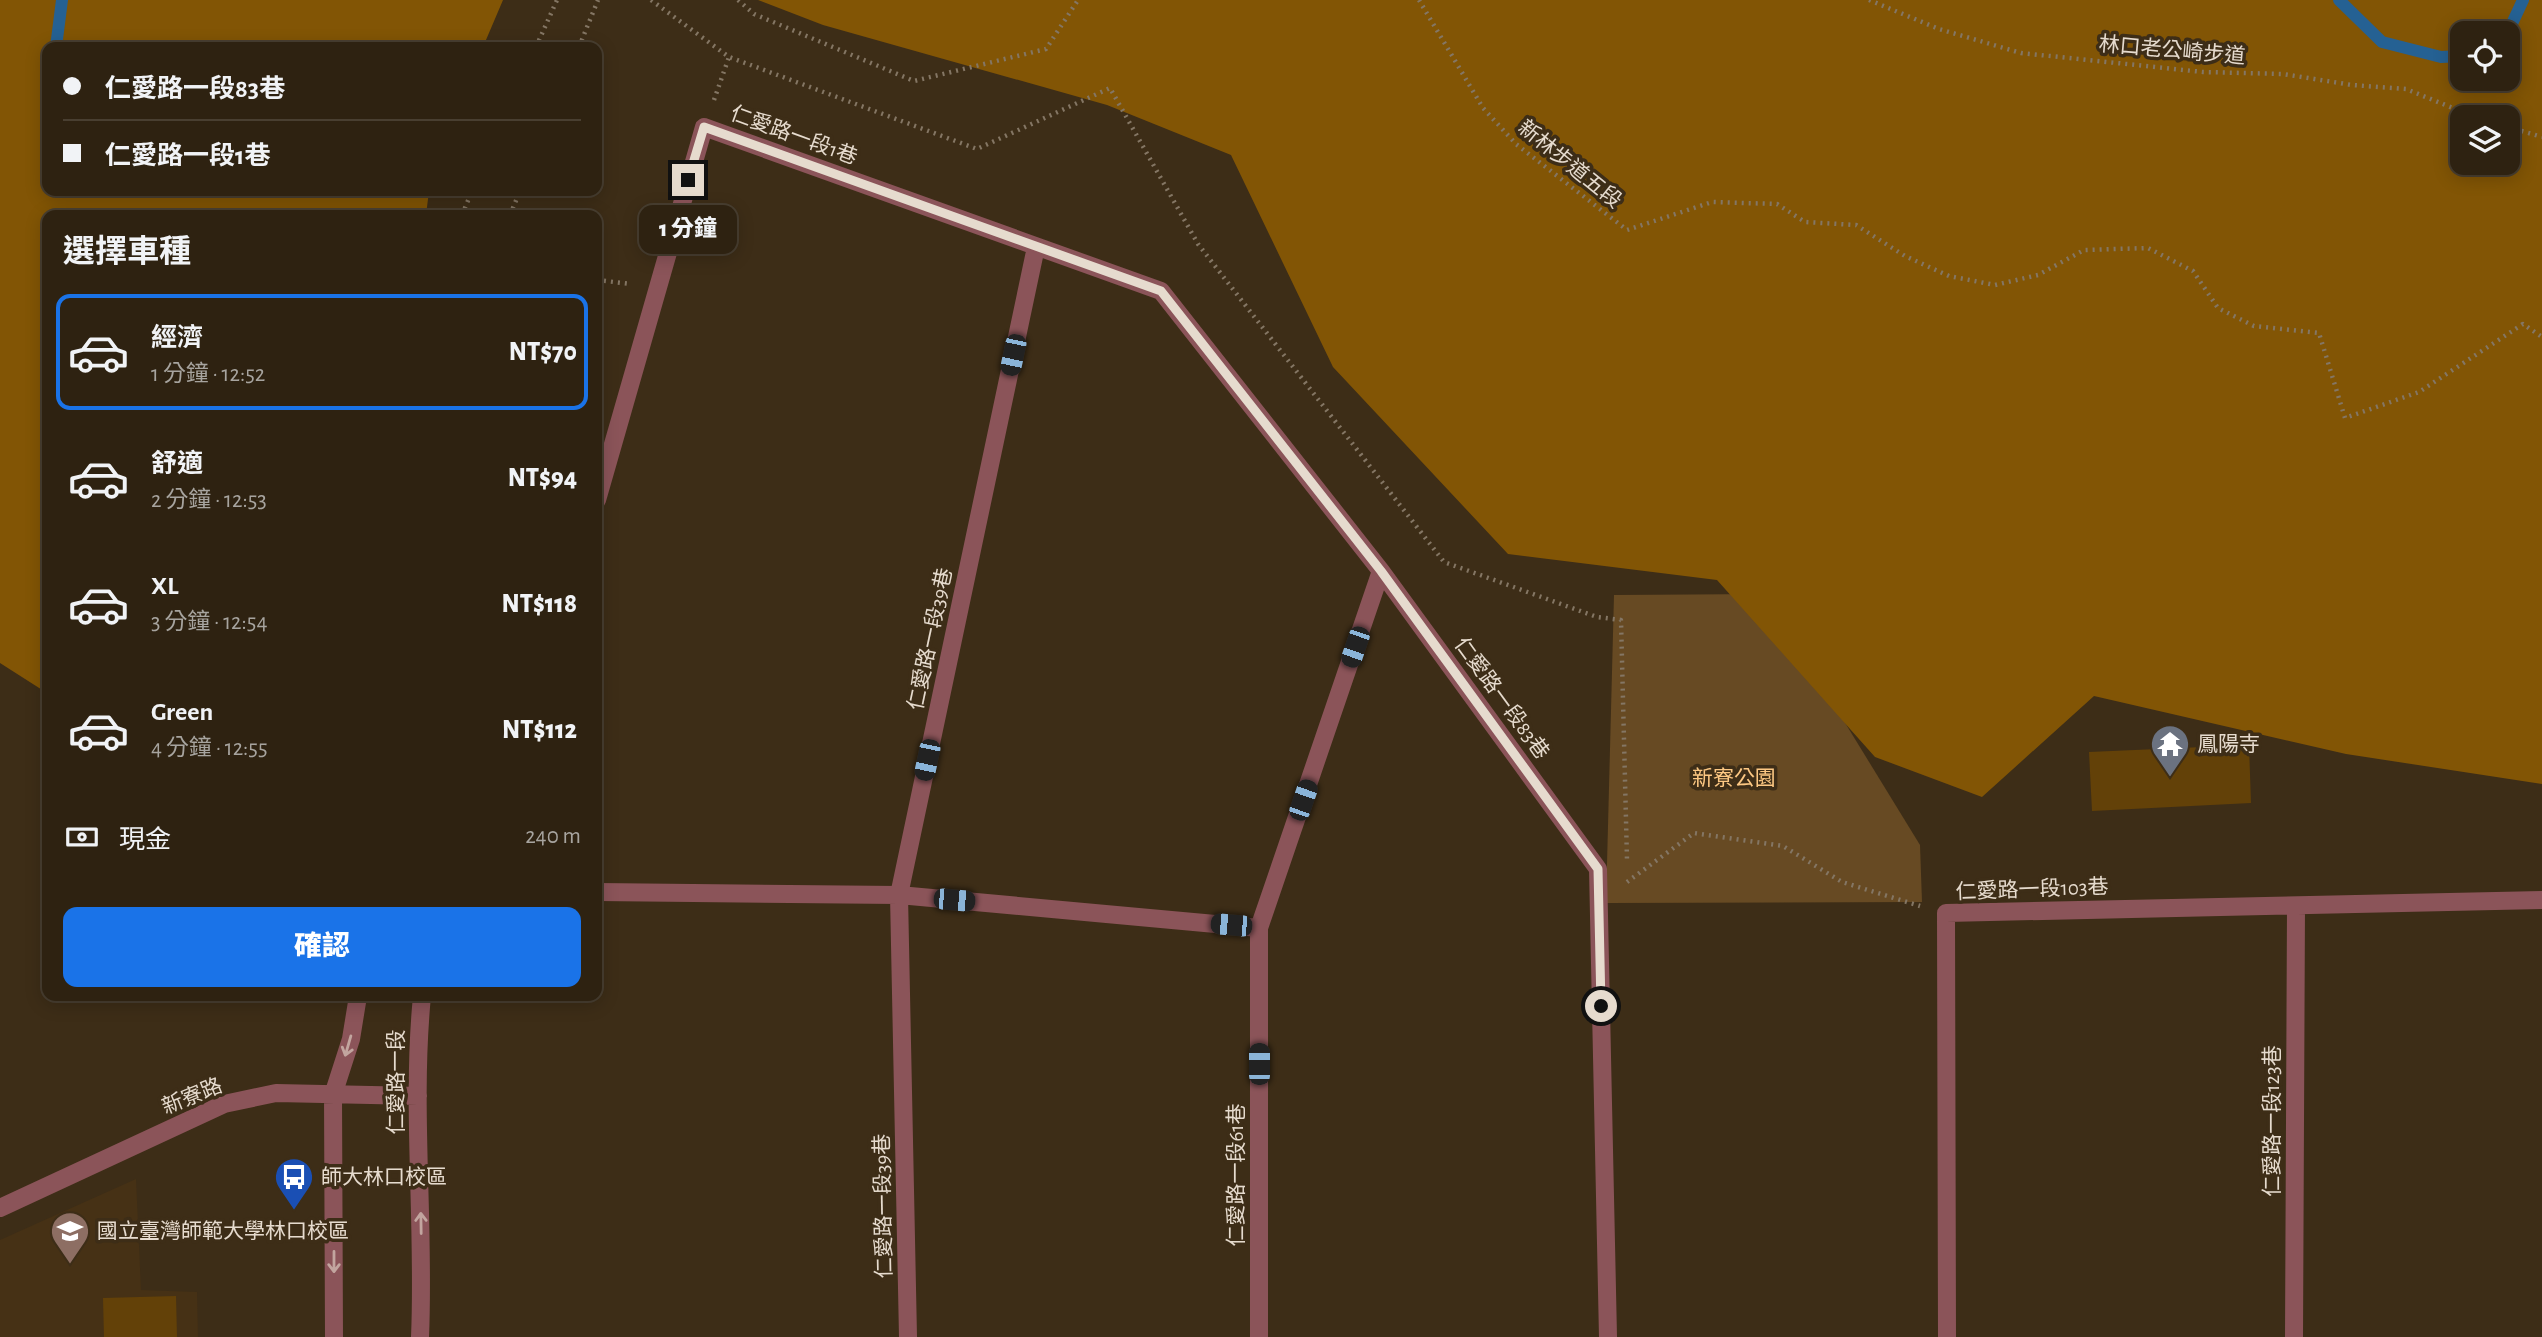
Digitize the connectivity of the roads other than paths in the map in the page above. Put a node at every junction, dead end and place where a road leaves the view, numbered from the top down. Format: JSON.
{"nodes":[{"id":1,"x":1036,"y":247,"type":"junction"},
{"id":2,"x":602,"y":483,"type":"edge"},
{"id":3,"x":1381,"y":571,"type":"junction"},
{"id":4,"x":602,"y":892,"type":"edge"},
{"id":5,"x":899,"y":895,"type":"junction"},
{"id":6,"x":2542,"y":900,"type":"edge"},
{"id":7,"x":2296,"y":906,"type":"junction"},
{"id":8,"x":1259,"y":928,"type":"junction"},
{"id":9,"x":357,"y":1001,"type":"edge"},
{"id":10,"x":422,"y":1001,"type":"edge"},
{"id":11,"x":334,"y":1095,"type":"junction"},
{"id":12,"x":418,"y":1096,"type":"junction"},
{"id":13,"x":0,"y":1208,"type":"edge"},
{"id":14,"x":334,"y":1337,"type":"edge"},
{"id":15,"x":420,"y":1337,"type":"edge"},
{"id":16,"x":908,"y":1337,"type":"edge"},
{"id":17,"x":1259,"y":1337,"type":"edge"},
{"id":18,"x":1608,"y":1337,"type":"edge"},
{"id":19,"x":1947,"y":1337,"type":"edge"},
{"id":20,"x":2294,"y":1337,"type":"edge"}],
"edges":[{"from":1,"to":2,"type":"street","name":"仁愛路一段1巷"},
{"from":1,"to":3,"type":"street","name":"仁愛路一段83巷"},
{"from":1,"to":5,"type":"street","name":"仁愛路一段39巷"},
{"from":3,"to":8,"type":"street","name":"仁愛路一段61巷"},
{"from":3,"to":18,"type":"street","name":"仁愛路一段83巷"},
{"from":4,"to":5,"type":"street"},
{"from":5,"to":8,"type":"street"},
{"from":5,"to":16,"type":"street","name":"仁愛路一段39巷"},
{"from":6,"to":7,"type":"street","name":"仁愛路一段103巷"},
{"from":7,"to":19,"type":"street","name":"仁愛路一段103巷"},
{"from":7,"to":20,"type":"street","name":"仁愛路一段123巷"},
{"from":8,"to":17,"type":"street","name":"仁愛路一段61巷"},
{"from":9,"to":11,"type":"street","name":"仁愛路一段","one_way":true},
{"from":10,"to":12,"type":"street","name":"仁愛路一段"},
{"from":11,"to":12,"type":"street","name":"新寮路"},
{"from":11,"to":13,"type":"street","name":"新寮路"},
{"from":11,"to":14,"type":"street","name":"仁愛路一段","one_way":true},
{"from":15,"to":12,"type":"street","name":"仁愛路一段","one_way":true}]}
